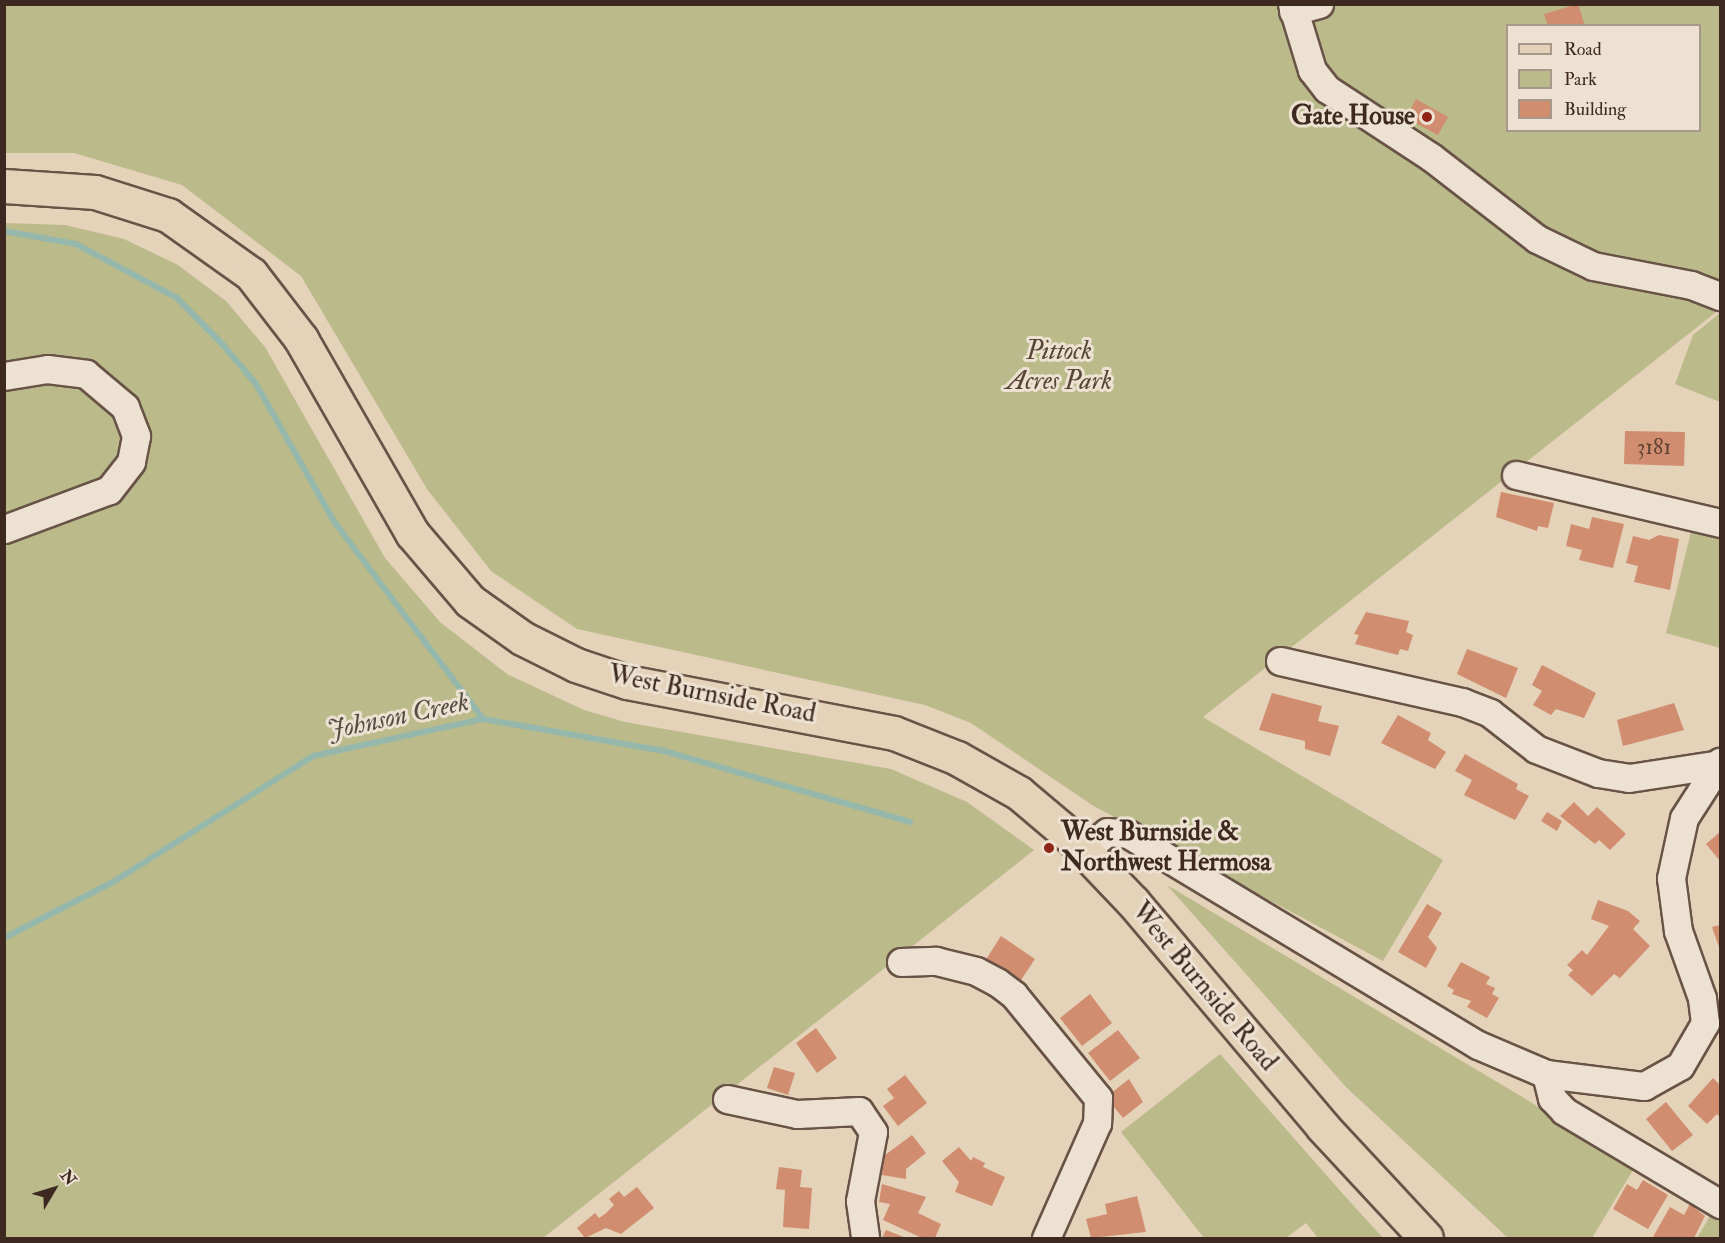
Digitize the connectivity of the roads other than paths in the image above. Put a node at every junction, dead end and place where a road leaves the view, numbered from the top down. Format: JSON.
{"nodes":[{"id":1,"x":1319,"y":4,"type":"edge"},
{"id":2,"x":1292,"y":8,"type":"edge"},
{"id":3,"x":4,"y":186,"type":"edge"},
{"id":4,"x":1720,"y":296,"type":"edge"},
{"id":5,"x":4,"y":376,"type":"edge"},
{"id":6,"x":1516,"y":475,"type":"dead end"},
{"id":7,"x":1720,"y":523,"type":"edge"},
{"id":8,"x":4,"y":529,"type":"edge"},
{"id":9,"x":1280,"y":661,"type":"dead end"},
{"id":10,"x":1720,"y":764,"type":"edge"},
{"id":11,"x":1085,"y":850,"type":"junction"},
{"id":12,"x":901,"y":962,"type":"dead end"},
{"id":13,"x":1546,"y":1074,"type":"junction"},
{"id":14,"x":727,"y":1099,"type":"dead end"},
{"id":15,"x":1720,"y":1204,"type":"edge"},
{"id":16,"x":865,"y":1239,"type":"edge"},
{"id":17,"x":1046,"y":1239,"type":"edge"},
{"id":18,"x":1426,"y":1239,"type":"edge"}],
"edges":[{"from":1,"to":2,"type":"street"},
{"from":2,"to":4,"type":"street"},
{"from":3,"to":11,"type":"main road","name":"West Burnside Road"},
{"from":5,"to":8,"type":"street"},
{"from":6,"to":7,"type":"street"},
{"from":9,"to":10,"type":"street"},
{"from":10,"to":13,"type":"street"},
{"from":11,"to":13,"type":"street"},
{"from":11,"to":18,"type":"main road","name":"West Burnside Road"},
{"from":12,"to":17,"type":"street"},
{"from":13,"to":15,"type":"street"},
{"from":14,"to":16,"type":"street"}]}
